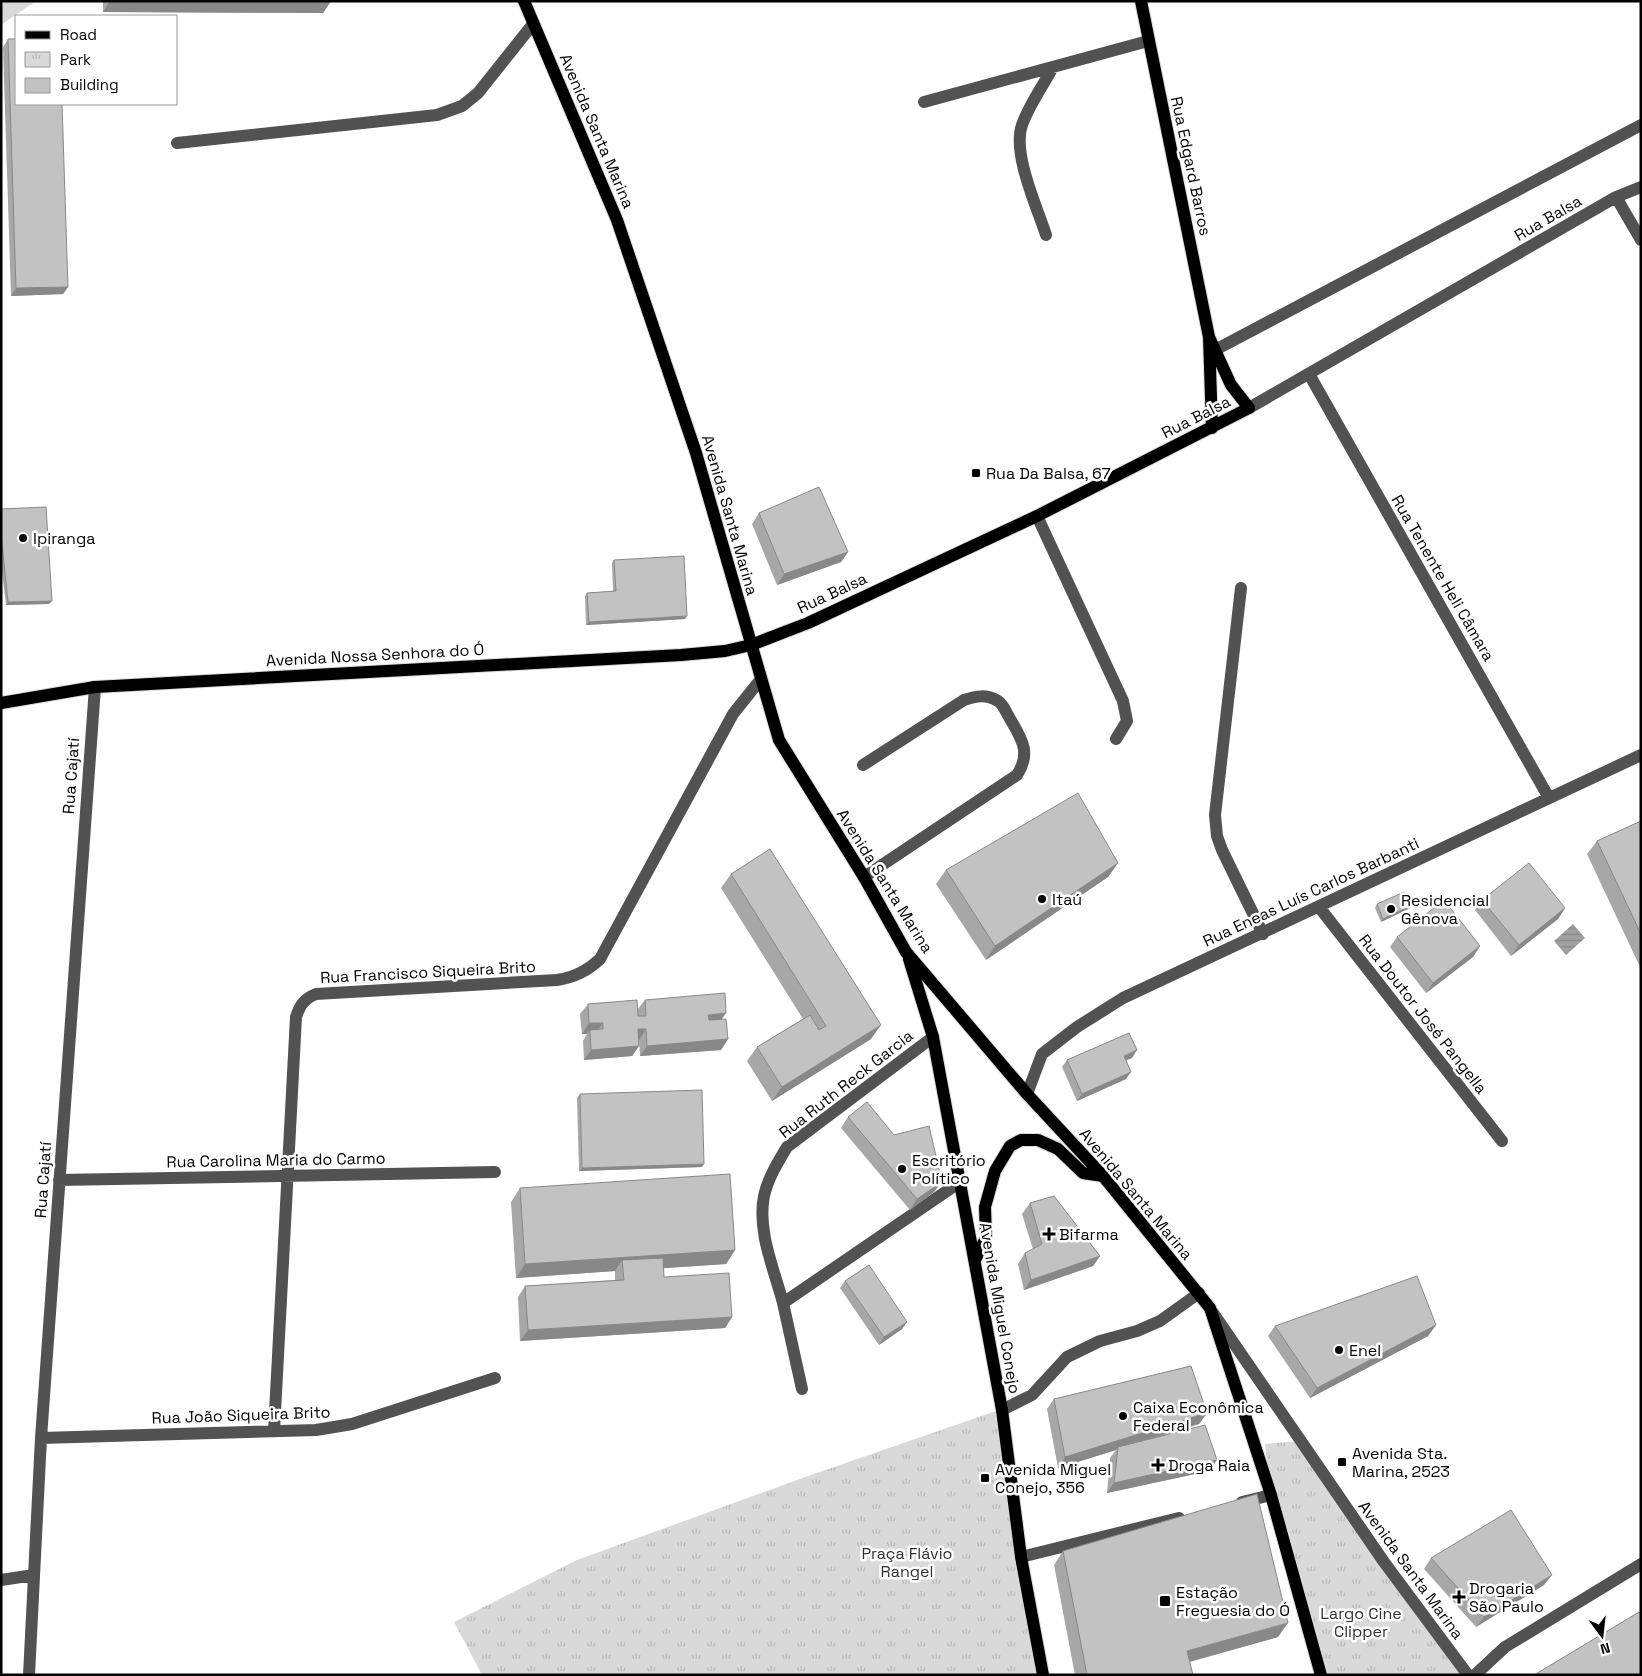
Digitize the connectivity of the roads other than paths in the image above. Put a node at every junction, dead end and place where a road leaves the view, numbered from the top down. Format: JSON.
{"nodes":[{"id":1,"x":524,"y":1,"type":"edge"},
{"id":2,"x":1140,"y":1,"type":"edge"},
{"id":3,"x":533,"y":24,"type":"junction"},
{"id":4,"x":1148,"y":41,"type":"junction"},
{"id":5,"x":1053,"y":67,"type":"junction"},
{"id":6,"x":924,"y":102,"type":"dead end"},
{"id":7,"x":1641,"y":125,"type":"edge"},
{"id":8,"x":176,"y":143,"type":"dead end"},
{"id":9,"x":1641,"y":187,"type":"edge"},
{"id":10,"x":1616,"y":197,"type":"junction"},
{"id":11,"x":1046,"y":236,"type":"dead end"},
{"id":12,"x":1641,"y":240,"type":"edge"},
{"id":13,"x":1209,"y":337,"type":"junction"},
{"id":14,"x":1215,"y":350,"type":"junction"},
{"id":15,"x":1309,"y":374,"type":"junction"},
{"id":16,"x":1249,"y":408,"type":"junction"},
{"id":17,"x":1212,"y":428,"type":"junction"},
{"id":18,"x":1037,"y":516,"type":"junction"},
{"id":19,"x":1241,"y":588,"type":"dead end"},
{"id":20,"x":751,"y":645,"type":"junction"},
{"id":21,"x":761,"y":679,"type":"junction"},
{"id":22,"x":95,"y":687,"type":"junction"},
{"id":23,"x":1,"y":702,"type":"edge"},
{"id":24,"x":1116,"y":739,"type":"dead end"},
{"id":25,"x":1641,"y":755,"type":"edge"},
{"id":26,"x":863,"y":765,"type":"dead end"},
{"id":27,"x":1549,"y":798,"type":"junction"},
{"id":28,"x":864,"y":877,"type":"junction"},
{"id":29,"x":1319,"y":907,"type":"junction"},
{"id":30,"x":1263,"y":934,"type":"junction"},
{"id":31,"x":906,"y":952,"type":"junction"},
{"id":32,"x":933,"y":1037,"type":"junction"},
{"id":33,"x":1027,"y":1094,"type":"junction"},
{"id":34,"x":1502,"y":1140,"type":"dead end"},
{"id":35,"x":495,"y":1172,"type":"dead end"},
{"id":36,"x":289,"y":1176,"type":"junction"},
{"id":37,"x":1103,"y":1176,"type":"junction"},
{"id":38,"x":58,"y":1180,"type":"junction"},
{"id":39,"x":960,"y":1182,"type":"junction"},
{"id":40,"x":974,"y":1260,"type":"junction"},
{"id":41,"x":1199,"y":1293,"type":"junction"},
{"id":42,"x":783,"y":1302,"type":"junction"},
{"id":43,"x":1210,"y":1308,"type":"junction"},
{"id":44,"x":496,"y":1378,"type":"dead end"},
{"id":45,"x":802,"y":1389,"type":"dead end"},
{"id":46,"x":1002,"y":1410,"type":"junction"},
{"id":47,"x":274,"y":1432,"type":"junction"},
{"id":48,"x":41,"y":1438,"type":"junction"},
{"id":49,"x":1272,"y":1495,"type":"junction"},
{"id":50,"x":1233,"y":1504,"type":"edge"},
{"id":51,"x":1194,"y":1514,"type":"edge"},
{"id":52,"x":1021,"y":1557,"type":"junction"},
{"id":53,"x":1641,"y":1564,"type":"edge"},
{"id":54,"x":34,"y":1576,"type":"junction"},
{"id":55,"x":1,"y":1580,"type":"edge"},
{"id":56,"x":29,"y":1675,"type":"edge"},
{"id":57,"x":1043,"y":1675,"type":"edge"},
{"id":58,"x":1320,"y":1675,"type":"edge"},
{"id":59,"x":1468,"y":1675,"type":"edge"},
{"id":60,"x":1475,"y":1675,"type":"edge"}],
"edges":[{"from":1,"to":3,"type":"main road","name":"Avenida Santa Marina"},
{"from":2,"to":4,"type":"main road","name":"Rua Edgard Barros"},
{"from":3,"to":8,"type":"street"},
{"from":3,"to":20,"type":"main road","name":"Avenida Santa Marina"},
{"from":4,"to":5,"type":"street"},
{"from":4,"to":13,"type":"main road","name":"Rua Edgard Barros"},
{"from":5,"to":6,"type":"street"},
{"from":5,"to":11,"type":"street"},
{"from":7,"to":14,"type":"street"},
{"from":9,"to":10,"type":"street","name":"Rua Balsa"},
{"from":10,"to":12,"type":"street"},
{"from":10,"to":15,"type":"street","name":"Rua Balsa"},
{"from":13,"to":14,"type":"main road","name":"Rua Edgard Barros"},
{"from":13,"to":17,"type":"main road","name":"Rua Edgard Barros"},
{"from":14,"to":16,"type":"main road","name":"Rua Edgard Barros"},
{"from":15,"to":16,"type":"street","name":"Rua Balsa"},
{"from":15,"to":27,"type":"street","name":"Rua Tenente Heli Câmara"},
{"from":16,"to":17,"type":"main road","name":"Rua Balsa"},
{"from":17,"to":18,"type":"main road","name":"Rua Balsa"},
{"from":18,"to":20,"type":"main road","name":"Rua Balsa"},
{"from":18,"to":24,"type":"street"},
{"from":19,"to":30,"type":"street"},
{"from":20,"to":21,"type":"main road","name":"Avenida Santa Marina"},
{"from":20,"to":22,"type":"main road","name":"Avenida Nossa Senhora do Ó"},
{"from":21,"to":28,"type":"main road","name":"Avenida Santa Marina"},
{"from":21,"to":36,"type":"street","name":"Rua Francisco Siqueira Brito"},
{"from":22,"to":23,"type":"main road","name":"Avenida Nossa Senhora do Ó"},
{"from":22,"to":38,"type":"street","name":"Rua Cajatí"},
{"from":25,"to":27,"type":"street","name":"Rua Eneas Luís Carlos Barbanti"},
{"from":26,"to":28,"type":"street"},
{"from":27,"to":29,"type":"street","name":"Rua Eneas Luís Carlos Barbanti"},
{"from":28,"to":31,"type":"main road","name":"Avenida Santa Marina"},
{"from":29,"to":30,"type":"street","name":"Rua Eneas Luís Carlos Barbanti"},
{"from":29,"to":34,"type":"street","name":"Rua Doutor José Pangella"},
{"from":30,"to":33,"type":"street","name":"Rua Eneas Luís Carlos Barbanti"},
{"from":31,"to":32,"type":"main road","name":"Avenida Miguel Conejo"},
{"from":31,"to":33,"type":"main road","name":"Avenida Santa Marina"},
{"from":32,"to":39,"type":"main road","name":"Avenida Miguel Conejo"},
{"from":32,"to":42,"type":"street","name":"Rua Ruth Reck Garcia"},
{"from":33,"to":37,"type":"main road","name":"Avenida Santa Marina"},
{"from":35,"to":36,"type":"street","name":"Rua Carolina Maria do Carmo"},
{"from":36,"to":38,"type":"street","name":"Rua Carolina Maria do Carmo"},
{"from":36,"to":47,"type":"street","name":"Rua Francisco Siqueira Brito"},
{"from":37,"to":40,"type":"main road"},
{"from":37,"to":41,"type":"main road","name":"Avenida Santa Marina"},
{"from":38,"to":48,"type":"street","name":"Rua Cajatí"},
{"from":39,"to":40,"type":"main road","name":"Avenida Miguel Conejo"},
{"from":39,"to":42,"type":"street"},
{"from":40,"to":46,"type":"main road","name":"Avenida Miguel Conejo"},
{"from":41,"to":43,"type":"main road","name":"Avenida Santa Marina"},
{"from":41,"to":46,"type":"street"},
{"from":42,"to":45,"type":"street","name":"Rua Ruth Reck Garcia"},
{"from":43,"to":49,"type":"main road"},
{"from":43,"to":59,"type":"street","name":"Avenida Santa Marina"},
{"from":44,"to":47,"type":"street","name":"Rua João Siqueira Brito"},
{"from":46,"to":52,"type":"main road","name":"Avenida Miguel Conejo"},
{"from":47,"to":48,"type":"street","name":"Rua João Siqueira Brito"},
{"from":48,"to":54,"type":"street","name":"Rua Cajatí"},
{"from":49,"to":50,"type":"street"},
{"from":49,"to":58,"type":"main road"},
{"from":51,"to":52,"type":"street"},
{"from":52,"to":57,"type":"main road","name":"Avenida Miguel Conejo"},
{"from":53,"to":60,"type":"street"},
{"from":54,"to":55,"type":"street"},
{"from":54,"to":56,"type":"street","name":"Rua Cajatí"}]}
